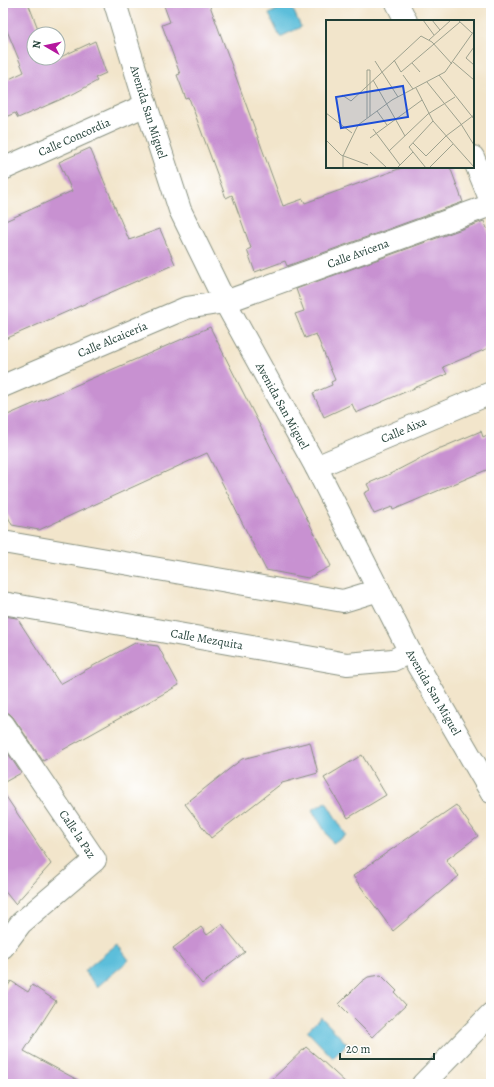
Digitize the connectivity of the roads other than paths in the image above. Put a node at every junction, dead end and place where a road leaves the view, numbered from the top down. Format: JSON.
{"nodes":[{"id":1,"x":115,"y":3,"type":"edge"},
{"id":2,"x":397,"y":3,"type":"edge"},
{"id":3,"x":406,"y":20,"type":"edge"},
{"id":4,"x":146,"y":105,"type":"junction"},
{"id":5,"x":474,"y":159,"type":"edge"},
{"id":6,"x":3,"y":169,"type":"edge"},
{"id":7,"x":491,"y":201,"type":"edge"},
{"id":8,"x":491,"y":204,"type":"edge"},
{"id":9,"x":225,"y":302,"type":"junction"},
{"id":10,"x":3,"y":386,"type":"edge"},
{"id":11,"x":491,"y":393,"type":"edge"},
{"id":12,"x":316,"y":467,"type":"junction"},
{"id":13,"x":3,"y":542,"type":"edge"},
{"id":14,"x":379,"y":590,"type":"junction"},
{"id":15,"x":3,"y":603,"type":"edge"},
{"id":16,"x":410,"y":652,"type":"junction"},
{"id":17,"x":3,"y":724,"type":"edge"},
{"id":18,"x":491,"y":792,"type":"edge"},
{"id":19,"x":3,"y":947,"type":"edge"},
{"id":20,"x":491,"y":1014,"type":"edge"},
{"id":21,"x":423,"y":1084,"type":"edge"}],
"edges":[{"from":1,"to":4,"type":"street","name":"Avenida San Miguel"},
{"from":2,"to":3,"type":"street"},
{"from":4,"to":6,"type":"street","name":"Calle Concordia"},
{"from":4,"to":9,"type":"street","name":"Avenida San Miguel"},
{"from":5,"to":7,"type":"street"},
{"from":8,"to":9,"type":"street","name":"Calle Avicena"},
{"from":9,"to":10,"type":"street","name":"Calle Alcaicería"},
{"from":9,"to":12,"type":"street","name":"Avenida San Miguel"},
{"from":11,"to":12,"type":"street","name":"Calle Aixa"},
{"from":12,"to":14,"type":"street","name":"Avenida San Miguel"},
{"from":13,"to":14,"type":"street"},
{"from":14,"to":16,"type":"street","name":"Avenida San Miguel"},
{"from":15,"to":16,"type":"street","name":"Calle Mezquita"},
{"from":16,"to":18,"type":"street","name":"Avenida San Miguel"},
{"from":17,"to":19,"type":"street","name":"Calle la Paz"},
{"from":20,"to":21,"type":"street"}]}
